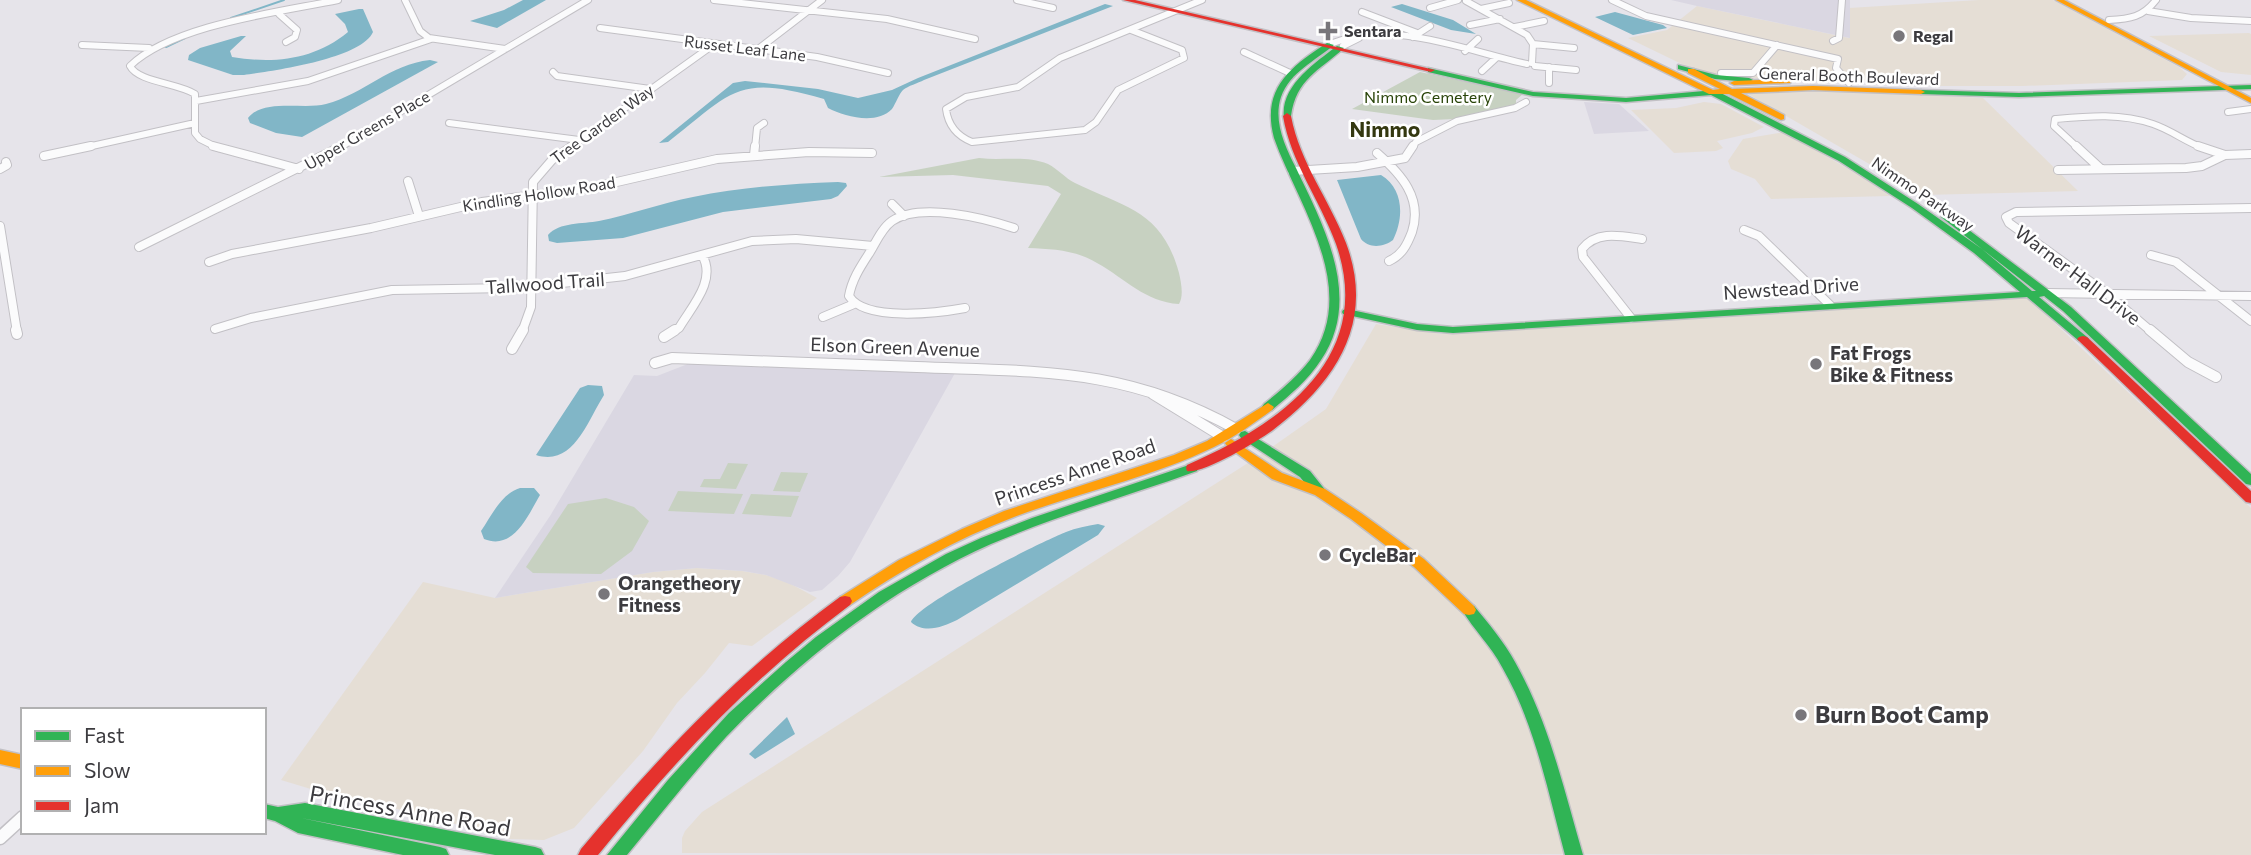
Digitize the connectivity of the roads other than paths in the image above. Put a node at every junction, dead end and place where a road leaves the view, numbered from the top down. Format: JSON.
{"nodes":[{"id":1,"x":338,"y":0,"type":"edge"},
{"id":2,"x":405,"y":0,"type":"edge"},
{"id":3,"x":588,"y":0,"type":"edge"},
{"id":4,"x":714,"y":0,"type":"edge"},
{"id":5,"x":822,"y":0,"type":"edge"},
{"id":6,"x":1017,"y":0,"type":"edge"},
{"id":7,"x":1126,"y":0,"type":"edge"},
{"id":8,"x":1142,"y":0,"type":"edge"},
{"id":9,"x":1202,"y":0,"type":"edge"},
{"id":10,"x":1463,"y":0,"type":"edge"},
{"id":11,"x":1538,"y":0,"type":"edge"},
{"id":12,"x":1612,"y":0,"type":"edge"},
{"id":13,"x":1842,"y":0,"type":"edge"},
{"id":14,"x":2059,"y":0,"type":"edge"},
{"id":15,"x":2070,"y":0,"type":"edge"},
{"id":16,"x":2156,"y":0,"type":"edge"},
{"id":17,"x":1515,"y":2,"type":"edge"},
{"id":18,"x":1053,"y":8,"type":"dead end"},
{"id":19,"x":1430,"y":8,"type":"dead end"},
{"id":20,"x":1480,"y":9,"type":"junction"},
{"id":21,"x":809,"y":10,"type":"junction"},
{"id":22,"x":1182,"y":10,"type":"junction"},
{"id":23,"x":2148,"y":11,"type":"junction"},
{"id":24,"x":1362,"y":12,"type":"dead end"},
{"id":25,"x":2241,"y":13,"type":"dead end"},
{"id":26,"x":279,"y":14,"type":"junction"},
{"id":27,"x":1500,"y":19,"type":"junction"},
{"id":28,"x":2109,"y":20,"type":"junction"},
{"id":29,"x":2251,"y":20,"type":"edge"},
{"id":30,"x":1544,"y":21,"type":"dead end"},
{"id":31,"x":1470,"y":25,"type":"dead end"},
{"id":32,"x":1430,"y":26,"type":"dead end"},
{"id":33,"x":1515,"y":27,"type":"junction"},
{"id":34,"x":600,"y":28,"type":"dead end"},
{"id":35,"x":1135,"y":29,"type":"junction"},
{"id":36,"x":1416,"y":33,"type":"junction"},
{"id":37,"x":1373,"y":34,"type":"junction"},
{"id":38,"x":431,"y":39,"type":"junction"},
{"id":39,"x":975,"y":39,"type":"dead end"},
{"id":40,"x":1410,"y":39,"type":"junction"},
{"id":41,"x":1478,"y":39,"type":"dead end"},
{"id":42,"x":1833,"y":41,"type":"dead end"},
{"id":43,"x":286,"y":42,"type":"dead end"},
{"id":44,"x":1533,"y":44,"type":"junction"},
{"id":45,"x":82,"y":45,"type":"dead end"},
{"id":46,"x":713,"y":45,"type":"junction"},
{"id":47,"x":1777,"y":46,"type":"junction"},
{"id":48,"x":1335,"y":47,"type":"junction"},
{"id":49,"x":149,"y":48,"type":"junction"},
{"id":50,"x":1574,"y":48,"type":"dead end"},
{"id":51,"x":1620,"y":48,"type":"junction"},
{"id":52,"x":506,"y":49,"type":"junction"},
{"id":53,"x":757,"y":50,"type":"junction"},
{"id":54,"x":1465,"y":51,"type":"junction"},
{"id":55,"x":1244,"y":52,"type":"dead end"},
{"id":56,"x":1496,"y":58,"type":"junction"},
{"id":57,"x":1531,"y":64,"type":"junction"},
{"id":58,"x":1549,"y":67,"type":"junction"},
{"id":59,"x":1576,"y":70,"type":"dead end"},
{"id":60,"x":1687,"y":70,"type":"junction"},
{"id":61,"x":1482,"y":71,"type":"dead end"},
{"id":62,"x":553,"y":72,"type":"dead end"},
{"id":63,"x":888,"y":73,"type":"dead end"},
{"id":64,"x":1292,"y":74,"type":"junction"},
{"id":65,"x":2251,"y":79,"type":"edge"},
{"id":66,"x":1787,"y":81,"type":"junction"},
{"id":67,"x":1549,"y":83,"type":"dead end"},
{"id":68,"x":1717,"y":83,"type":"junction"},
{"id":69,"x":1849,"y":83,"type":"junction"},
{"id":70,"x":2225,"y":84,"type":"junction"},
{"id":71,"x":1699,"y":86,"type":"junction"},
{"id":72,"x":2251,"y":87,"type":"edge"},
{"id":73,"x":1983,"y":88,"type":"junction"},
{"id":74,"x":650,"y":89,"type":"junction"},
{"id":75,"x":1672,"y":89,"type":"junction"},
{"id":76,"x":1729,"y":90,"type":"junction"},
{"id":77,"x":1931,"y":94,"type":"junction"},
{"id":78,"x":2251,"y":95,"type":"edge"},
{"id":79,"x":1626,"y":100,"type":"junction"},
{"id":80,"x":197,"y":101,"type":"junction"},
{"id":81,"x":2251,"y":101,"type":"edge"},
{"id":82,"x":1526,"y":102,"type":"dead end"},
{"id":83,"x":1738,"y":105,"type":"junction"},
{"id":84,"x":2251,"y":109,"type":"edge"},
{"id":85,"x":2228,"y":112,"type":"dead end"},
{"id":86,"x":195,"y":123,"type":"junction"},
{"id":87,"x":449,"y":123,"type":"dead end"},
{"id":88,"x":764,"y":123,"type":"dead end"},
{"id":89,"x":579,"y":140,"type":"junction"},
{"id":90,"x":872,"y":153,"type":"dead end"},
{"id":91,"x":1377,"y":153,"type":"dead end"},
{"id":92,"x":2251,"y":154,"type":"edge"},
{"id":93,"x":754,"y":155,"type":"junction"},
{"id":94,"x":2225,"y":155,"type":"junction"},
{"id":95,"x":44,"y":156,"type":"dead end"},
{"id":96,"x":0,"y":162,"type":"edge"},
{"id":97,"x":1388,"y":163,"type":"junction"},
{"id":98,"x":0,"y":169,"type":"edge"},
{"id":99,"x":299,"y":169,"type":"junction"},
{"id":100,"x":2101,"y":169,"type":"junction"},
{"id":101,"x":1307,"y":170,"type":"junction"},
{"id":102,"x":2058,"y":170,"type":"dead end"},
{"id":103,"x":1292,"y":171,"type":"junction"},
{"id":104,"x":408,"y":181,"type":"dead end"},
{"id":105,"x":532,"y":195,"type":"junction"},
{"id":106,"x":892,"y":204,"type":"dead end"},
{"id":107,"x":2251,"y":208,"type":"edge"},
{"id":108,"x":419,"y":216,"type":"junction"},
{"id":109,"x":904,"y":216,"type":"junction"},
{"id":110,"x":0,"y":226,"type":"edge"},
{"id":111,"x":1014,"y":228,"type":"dead end"},
{"id":112,"x":1744,"y":230,"type":"dead end"},
{"id":113,"x":1642,"y":239,"type":"dead end"},
{"id":114,"x":873,"y":246,"type":"junction"},
{"id":115,"x":139,"y":247,"type":"dead end"},
{"id":116,"x":702,"y":255,"type":"junction"},
{"id":117,"x":2151,"y":255,"type":"dead end"},
{"id":118,"x":1389,"y":261,"type":"dead end"},
{"id":119,"x":209,"y":262,"type":"dead end"},
{"id":120,"x":532,"y":286,"type":"junction"},
{"id":121,"x":2030,"y":292,"type":"junction"},
{"id":122,"x":2047,"y":293,"type":"junction"},
{"id":123,"x":2106,"y":293,"type":"junction"},
{"id":124,"x":2218,"y":295,"type":"junction"},
{"id":125,"x":2251,"y":296,"type":"edge"},
{"id":126,"x":853,"y":304,"type":"junction"},
{"id":127,"x":1830,"y":305,"type":"junction"},
{"id":128,"x":965,"y":308,"type":"dead end"},
{"id":129,"x":1336,"y":310,"type":"junction"},
{"id":130,"x":1353,"y":314,"type":"junction"},
{"id":131,"x":823,"y":317,"type":"dead end"},
{"id":132,"x":1631,"y":318,"type":"junction"},
{"id":133,"x":2251,"y":321,"type":"edge"},
{"id":134,"x":215,"y":329,"type":"dead end"},
{"id":135,"x":17,"y":334,"type":"dead end"},
{"id":136,"x":664,"y":337,"type":"dead end"},
{"id":137,"x":512,"y":349,"type":"dead end"},
{"id":138,"x":655,"y":363,"type":"dead end"},
{"id":139,"x":2216,"y":377,"type":"dead end"},
{"id":140,"x":1134,"y":385,"type":"junction"},
{"id":141,"x":1236,"y":429,"type":"junction"},
{"id":142,"x":1223,"y":437,"type":"junction"},
{"id":143,"x":1251,"y":439,"type":"junction"},
{"id":144,"x":1237,"y":447,"type":"junction"},
{"id":145,"x":2251,"y":481,"type":"edge"},
{"id":146,"x":1319,"y":492,"type":"junction"},
{"id":147,"x":2251,"y":499,"type":"edge"},
{"id":148,"x":0,"y":757,"type":"edge"},
{"id":149,"x":21,"y":762,"type":"edge"},
{"id":150,"x":266,"y":811,"type":"edge"},
{"id":151,"x":278,"y":814,"type":"junction"},
{"id":152,"x":21,"y":819,"type":"edge"},
{"id":153,"x":0,"y":838,"type":"edge"},
{"id":154,"x":440,"y":855,"type":"edge"},
{"id":155,"x":535,"y":855,"type":"edge"},
{"id":156,"x":587,"y":855,"type":"edge"},
{"id":157,"x":616,"y":855,"type":"edge"},
{"id":158,"x":1574,"y":855,"type":"edge"}],
"edges":[{"from":1,"to":26,"type":"street"},
{"from":2,"to":38,"type":"street"},
{"from":3,"to":52,"type":"street","name":"Upper Greens Place"},
{"from":4,"to":21,"type":"street"},
{"from":5,"to":21,"type":"street"},
{"from":6,"to":18,"type":"street"},
{"from":7,"to":22,"type":"main road"},
{"from":8,"to":22,"type":"main road"},
{"from":9,"to":22,"type":"street"},
{"from":10,"to":19,"type":"street"},
{"from":10,"to":20,"type":"street"},
{"from":11,"to":60,"type":"main road","name":"Nimmo Parkway"},
{"from":12,"to":47,"type":"street"},
{"from":13,"to":42,"type":"street"},
{"from":14,"to":70,"type":"main road"},
{"from":15,"to":28,"type":"main road"},
{"from":16,"to":23,"type":"street"},
{"from":17,"to":20,"type":"street"},
{"from":17,"to":51,"type":"main road","name":"Nimmo Parkway"},
{"from":20,"to":27,"type":"street"},
{"from":21,"to":39,"type":"street"},
{"from":21,"to":53,"type":"street"},
{"from":22,"to":35,"type":"street"},
{"from":22,"to":48,"type":"main road"},
{"from":23,"to":28,"type":"street"},
{"from":23,"to":29,"type":"street"},
{"from":24,"to":36,"type":"street"},
{"from":25,"to":29,"type":"street"},
{"from":26,"to":43,"type":"street"},
{"from":26,"to":49,"type":"street"},
{"from":27,"to":31,"type":"street"},
{"from":27,"to":33,"type":"street"},
{"from":28,"to":70,"type":"main road"},
{"from":30,"to":33,"type":"street"},
{"from":32,"to":36,"type":"street"},
{"from":33,"to":44,"type":"street"},
{"from":34,"to":46,"type":"street","name":"Russet Leaf Lane"},
{"from":35,"to":35,"type":"street"},
{"from":36,"to":40,"type":"street"},
{"from":37,"to":40,"type":"street"},
{"from":37,"to":48,"type":"street"},
{"from":37,"to":48,"type":"street"},
{"from":38,"to":52,"type":"street"},
{"from":38,"to":80,"type":"street"},
{"from":40,"to":54,"type":"street"},
{"from":41,"to":54,"type":"street"},
{"from":44,"to":50,"type":"street"},
{"from":44,"to":57,"type":"street"},
{"from":45,"to":49,"type":"street"},
{"from":46,"to":53,"type":"street","name":"Russet Leaf Lane"},
{"from":46,"to":74,"type":"street","name":"Tree Garden Way"},
{"from":47,"to":68,"type":"street"},
{"from":47,"to":69,"type":"street"},
{"from":48,"to":64,"type":"main road","name":"Princess Anne Road"},
{"from":48,"to":75,"type":"main road"},
{"from":48,"to":79,"type":"main road","name":"General Booth Boulevard"},
{"from":48,"to":101,"type":"main road","name":"Princess Anne Road"},
{"from":49,"to":80,"type":"street"},
{"from":51,"to":71,"type":"main road","name":"Nimmo Parkway"},
{"from":51,"to":75,"type":"main road"},
{"from":52,"to":99,"type":"street","name":"Upper Greens Place"},
{"from":53,"to":63,"type":"street","name":"Russet Leaf Lane"},
{"from":54,"to":56,"type":"street"},
{"from":55,"to":64,"type":"street"},
{"from":56,"to":57,"type":"street"},
{"from":56,"to":61,"type":"street"},
{"from":57,"to":58,"type":"street"},
{"from":58,"to":59,"type":"street"},
{"from":58,"to":67,"type":"street"},
{"from":60,"to":66,"type":"main road"},
{"from":60,"to":68,"type":"main road","name":"Nimmo Parkway"},
{"from":62,"to":74,"type":"street"},
{"from":64,"to":103,"type":"main road","name":"Princess Anne Road"},
{"from":65,"to":70,"type":"main road","name":"General Booth Boulevard"},
{"from":66,"to":68,"type":"main road","name":"General Booth Boulevard"},
{"from":66,"to":69,"type":"main road","name":"General Booth Boulevard"},
{"from":68,"to":71,"type":"main road","name":"Nimmo Parkway"},
{"from":68,"to":76,"type":"main road","name":"General Booth Boulevard"},
{"from":68,"to":79,"type":"main road","name":"General Booth Boulevard"},
{"from":68,"to":83,"type":"main road","name":"Nimmo Parkway"},
{"from":69,"to":73,"type":"main road","name":"General Booth Boulevard"},
{"from":70,"to":72,"type":"main road","name":"General Booth Boulevard"},
{"from":70,"to":73,"type":"main road","name":"General Booth Boulevard"},
{"from":70,"to":77,"type":"main road","name":"General Booth Boulevard"},
{"from":70,"to":78,"type":"main road"},
{"from":70,"to":81,"type":"main road"},
{"from":71,"to":75,"type":"main road"},
{"from":73,"to":77,"type":"main road"},
{"from":74,"to":89,"type":"street","name":"Tree Garden Way"},
{"from":76,"to":77,"type":"main road","name":"General Booth Boulevard"},
{"from":76,"to":122,"type":"main road","name":"Nimmo Parkway"},
{"from":79,"to":83,"type":"main road"},
{"from":80,"to":86,"type":"street"},
{"from":82,"to":97,"type":"street"},
{"from":83,"to":121,"type":"main road","name":"Nimmo Parkway"},
{"from":84,"to":85,"type":"street"},
{"from":86,"to":95,"type":"street"},
{"from":86,"to":99,"type":"street"},
{"from":87,"to":89,"type":"street"},
{"from":88,"to":93,"type":"street"},
{"from":89,"to":105,"type":"street","name":"Tree Garden Way"},
{"from":90,"to":93,"type":"street","name":"Kindling Hollow Road"},
{"from":91,"to":97,"type":"street"},
{"from":92,"to":94,"type":"street"},
{"from":93,"to":105,"type":"street","name":"Kindling Hollow Road"},
{"from":94,"to":100,"type":"street"},
{"from":94,"to":100,"type":"street"},
{"from":96,"to":98,"type":"street"},
{"from":97,"to":101,"type":"street"},
{"from":97,"to":118,"type":"street"},
{"from":99,"to":115,"type":"street","name":"Upper Greens Place"},
{"from":100,"to":102,"type":"street"},
{"from":101,"to":103,"type":"street"},
{"from":101,"to":130,"type":"main road","name":"Princess Anne Road"},
{"from":103,"to":129,"type":"main road","name":"Princess Anne Road"},
{"from":104,"to":108,"type":"street"},
{"from":105,"to":108,"type":"street","name":"Kindling Hollow Road"},
{"from":105,"to":120,"type":"street","name":"Tree Garden Way"},
{"from":106,"to":109,"type":"street"},
{"from":107,"to":123,"type":"street","name":"Warner Hall Drive"},
{"from":108,"to":119,"type":"street","name":"Kindling Hollow Road"},
{"from":109,"to":111,"type":"street"},
{"from":109,"to":114,"type":"street"},
{"from":110,"to":135,"type":"street"},
{"from":112,"to":127,"type":"street"},
{"from":113,"to":132,"type":"street"},
{"from":114,"to":116,"type":"street","name":"Tallwood Trail"},
{"from":114,"to":126,"type":"street"},
{"from":116,"to":120,"type":"street","name":"Tallwood Trail"},
{"from":116,"to":136,"type":"street"},
{"from":117,"to":124,"type":"street"},
{"from":120,"to":134,"type":"street","name":"Tallwood Trail"},
{"from":120,"to":137,"type":"street","name":"Tree Garden Way"},
{"from":121,"to":122,"type":"main road","name":"Newstead Drive"},
{"from":121,"to":127,"type":"main road","name":"Newstead Drive"},
{"from":121,"to":147,"type":"main road","name":"Nimmo Parkway"},
{"from":122,"to":123,"type":"street","name":"Newstead Drive"},
{"from":122,"to":145,"type":"main road","name":"Nimmo Parkway"},
{"from":123,"to":124,"type":"street","name":"Newstead Drive"},
{"from":123,"to":139,"type":"street","name":"Warner Hall Drive"},
{"from":124,"to":125,"type":"street","name":"Newstead Drive"},
{"from":124,"to":133,"type":"street"},
{"from":126,"to":128,"type":"street"},
{"from":126,"to":131,"type":"street"},
{"from":127,"to":132,"type":"main road","name":"Newstead Drive"},
{"from":129,"to":130,"type":"main road","name":"Newstead Drive"},
{"from":129,"to":141,"type":"main road","name":"Princess Anne Road"},
{"from":130,"to":132,"type":"main road","name":"Newstead Drive"},
{"from":130,"to":143,"type":"main road","name":"Princess Anne Road"},
{"from":138,"to":140,"type":"street","name":"Elson Green Avenue"},
{"from":140,"to":141,"type":"street","name":"Elson Green Avenue"},
{"from":140,"to":142,"type":"street","name":"Elson Green Avenue"},
{"from":141,"to":142,"type":"main road","name":"Princess Anne Road"},
{"from":141,"to":143,"type":"main road","name":"Elson Green Avenue"},
{"from":142,"to":144,"type":"main road","name":"Elson Green Avenue"},
{"from":142,"to":156,"type":"main road","name":"Princess Anne Road"},
{"from":143,"to":144,"type":"main road","name":"Princess Anne Road"},
{"from":143,"to":146,"type":"main road","name":"Elson Green Avenue"},
{"from":144,"to":146,"type":"main road","name":"Elson Green Avenue"},
{"from":144,"to":157,"type":"main road","name":"Princess Anne Road"},
{"from":146,"to":158,"type":"main road","name":"Elson Green Avenue"},
{"from":148,"to":149,"type":"main road"},
{"from":150,"to":151,"type":"main road","name":"Princess Anne Road"},
{"from":151,"to":154,"type":"main road","name":"Princess Anne Road"},
{"from":151,"to":155,"type":"main road","name":"Princess Anne Road"},
{"from":152,"to":153,"type":"street"}]}
